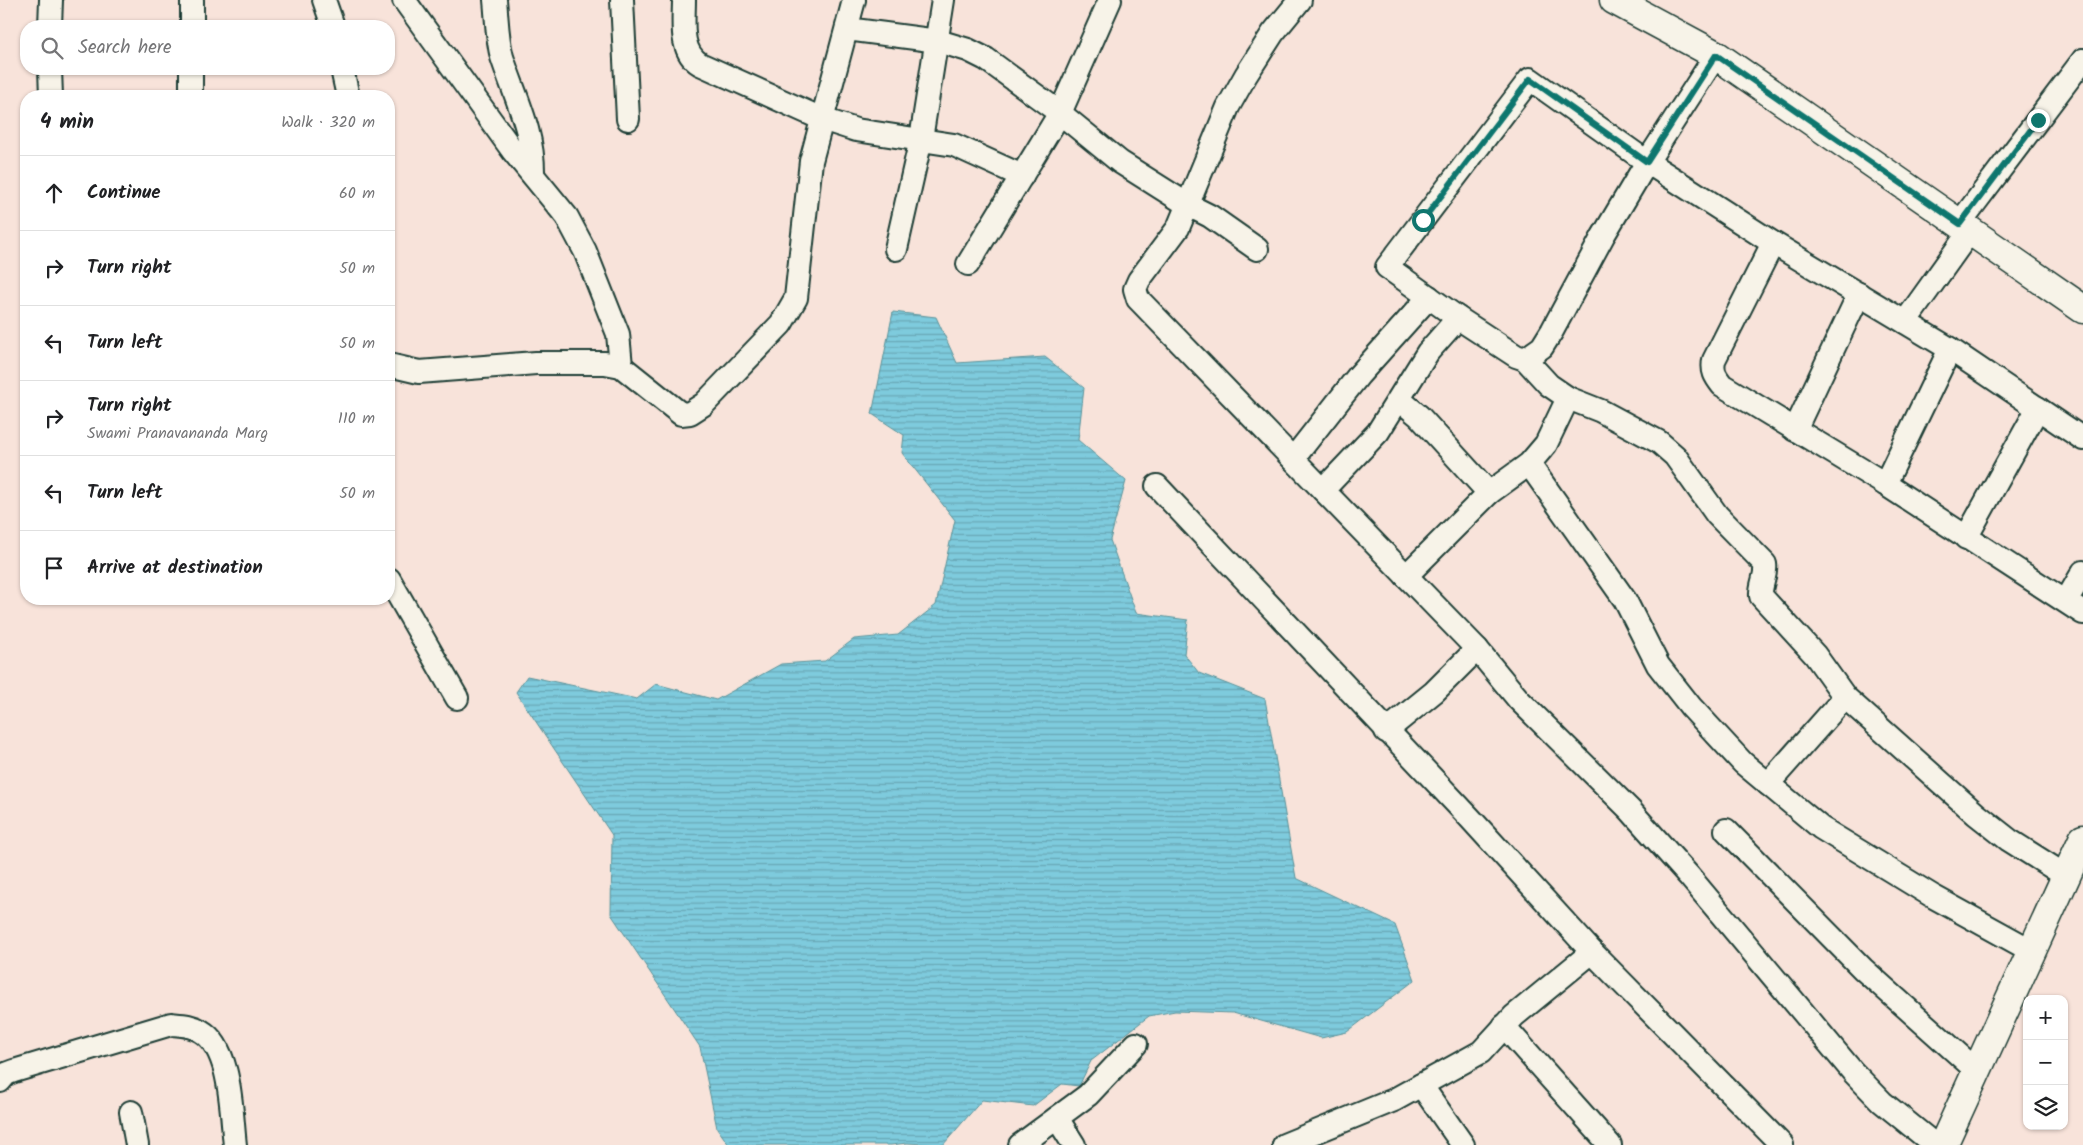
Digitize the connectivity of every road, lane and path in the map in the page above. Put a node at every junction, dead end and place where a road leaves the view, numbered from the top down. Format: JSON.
{"nodes":[{"id":1,"x":51,"y":0,"type":"edge"},
{"id":2,"x":192,"y":0,"type":"edge"},
{"id":3,"x":324,"y":0,"type":"edge"},
{"id":4,"x":404,"y":0,"type":"edge"},
{"id":5,"x":496,"y":0,"type":"edge"},
{"id":6,"x":622,"y":0,"type":"edge"},
{"id":7,"x":684,"y":0,"type":"edge"},
{"id":8,"x":854,"y":0,"type":"edge"},
{"id":9,"x":943,"y":0,"type":"edge"},
{"id":10,"x":1110,"y":0,"type":"edge"},
{"id":11,"x":1300,"y":0,"type":"edge"},
{"id":12,"x":1614,"y":0,"type":"edge"},
{"id":13,"x":50,"y":20,"type":"edge"},
{"id":14,"x":192,"y":20,"type":"edge"},
{"id":15,"x":330,"y":20,"type":"edge"},
{"id":16,"x":847,"y":29,"type":"junction"},
{"id":17,"x":938,"y":41,"type":"junction"},
{"id":18,"x":1716,"y":55,"type":"junction"},
{"id":19,"x":2083,"y":60,"type":"edge"},
{"id":20,"x":50,"y":75,"type":"edge"},
{"id":21,"x":191,"y":75,"type":"edge"},
{"id":22,"x":343,"y":75,"type":"edge"},
{"id":23,"x":51,"y":90,"type":"edge"},
{"id":24,"x":191,"y":90,"type":"edge"},
{"id":25,"x":347,"y":90,"type":"edge"},
{"id":26,"x":1060,"y":113,"type":"junction"},
{"id":27,"x":628,"y":119,"type":"dead end"},
{"id":28,"x":822,"y":119,"type":"junction"},
{"id":29,"x":921,"y":139,"type":"junction"},
{"id":30,"x":1647,"y":162,"type":"junction"},
{"id":31,"x":532,"y":175,"type":"junction"},
{"id":32,"x":1022,"y":176,"type":"junction"},
{"id":33,"x":1188,"y":205,"type":"junction"},
{"id":34,"x":1965,"y":227,"type":"junction"},
{"id":35,"x":1773,"y":242,"type":"junction"},
{"id":36,"x":896,"y":249,"type":"dead end"},
{"id":37,"x":1256,"y":249,"type":"dead end"},
{"id":38,"x":968,"y":264,"type":"dead end"},
{"id":39,"x":1859,"y":294,"type":"junction"},
{"id":40,"x":1429,"y":297,"type":"junction"},
{"id":41,"x":2083,"y":309,"type":"edge"},
{"id":42,"x":1458,"y":318,"type":"junction"},
{"id":43,"x":1904,"y":322,"type":"junction"},
{"id":44,"x":1950,"y":349,"type":"junction"},
{"id":45,"x":1525,"y":358,"type":"junction"},
{"id":46,"x":395,"y":366,"type":"edge"},
{"id":47,"x":621,"y":366,"type":"junction"},
{"id":48,"x":1568,"y":398,"type":"junction"},
{"id":49,"x":1400,"y":400,"type":"junction"},
{"id":50,"x":2038,"y":408,"type":"junction"},
{"id":51,"x":1795,"y":430,"type":"junction"},
{"id":52,"x":2083,"y":438,"type":"edge"},
{"id":53,"x":1293,"y":459,"type":"junction"},
{"id":54,"x":1529,"y":464,"type":"junction"},
{"id":55,"x":1885,"y":484,"type":"junction"},
{"id":56,"x":1157,"y":486,"type":"dead end"},
{"id":57,"x":1323,"y":490,"type":"junction"},
{"id":58,"x":1489,"y":493,"type":"junction"},
{"id":59,"x":1966,"y":538,"type":"junction"},
{"id":60,"x":2083,"y":572,"type":"edge"},
{"id":61,"x":1406,"y":576,"type":"junction"},
{"id":62,"x":395,"y":590,"type":"edge"},
{"id":63,"x":2074,"y":607,"type":"edge"},
{"id":64,"x":1476,"y":649,"type":"junction"},
{"id":65,"x":1845,"y":697,"type":"junction"},
{"id":66,"x":457,"y":698,"type":"dead end"},
{"id":67,"x":1386,"y":731,"type":"junction"},
{"id":68,"x":1768,"y":784,"type":"junction"},
{"id":69,"x":1726,"y":830,"type":"dead end"},
{"id":70,"x":2083,"y":839,"type":"edge"},
{"id":71,"x":2066,"y":876,"type":"junction"},
{"id":72,"x":2032,"y":951,"type":"junction"},
{"id":73,"x":1592,"y":952,"type":"junction"},
{"id":74,"x":1504,"y":1026,"type":"junction"},
{"id":75,"x":1136,"y":1044,"type":"dead end"},
{"id":76,"x":1977,"y":1072,"type":"junction"},
{"id":77,"x":0,"y":1081,"type":"edge"},
{"id":78,"x":1421,"y":1085,"type":"junction"},
{"id":79,"x":131,"y":1112,"type":"dead end"},
{"id":80,"x":1057,"y":1118,"type":"junction"},
{"id":81,"x":1311,"y":1141,"type":"edge"},
{"id":82,"x":136,"y":1145,"type":"edge"},
{"id":83,"x":235,"y":1145,"type":"edge"},
{"id":84,"x":1020,"y":1145,"type":"edge"},
{"id":85,"x":1074,"y":1145,"type":"edge"},
{"id":86,"x":1284,"y":1145,"type":"edge"},
{"id":87,"x":1463,"y":1145,"type":"edge"},
{"id":88,"x":1610,"y":1145,"type":"edge"},
{"id":89,"x":1782,"y":1145,"type":"edge"},
{"id":90,"x":1935,"y":1145,"type":"edge"},
{"id":91,"x":1943,"y":1145,"type":"edge"}],
"edges":[{"from":1,"to":13,"type":"street"},
{"from":2,"to":14,"type":"street"},
{"from":3,"to":15,"type":"street"},
{"from":4,"to":31,"type":"street"},
{"from":5,"to":31,"type":"street"},
{"from":6,"to":27,"type":"street"},
{"from":7,"to":28,"type":"street"},
{"from":8,"to":16,"type":"street"},
{"from":9,"to":17,"type":"street"},
{"from":10,"to":26,"type":"street"},
{"from":11,"to":33,"type":"street"},
{"from":12,"to":18,"type":"street"},
{"from":16,"to":17,"type":"street"},
{"from":16,"to":28,"type":"street"},
{"from":17,"to":26,"type":"street"},
{"from":17,"to":29,"type":"street"},
{"from":18,"to":30,"type":"street"},
{"from":18,"to":34,"type":"street"},
{"from":19,"to":34,"type":"street"},
{"from":20,"to":23,"type":"street"},
{"from":21,"to":24,"type":"street"},
{"from":22,"to":25,"type":"street"},
{"from":26,"to":32,"type":"street"},
{"from":26,"to":33,"type":"street"},
{"from":28,"to":29,"type":"street"},
{"from":28,"to":47,"type":"street"},
{"from":29,"to":32,"type":"street"},
{"from":29,"to":36,"type":"street"},
{"from":30,"to":35,"type":"street"},
{"from":30,"to":40,"type":"street"},
{"from":30,"to":45,"type":"street"},
{"from":31,"to":47,"type":"street"},
{"from":32,"to":38,"type":"street"},
{"from":33,"to":37,"type":"street"},
{"from":33,"to":53,"type":"street"},
{"from":34,"to":41,"type":"street"},
{"from":34,"to":43,"type":"street"},
{"from":35,"to":39,"type":"street"},
{"from":35,"to":51,"type":"street"},
{"from":39,"to":43,"type":"street"},
{"from":39,"to":51,"type":"street"},
{"from":40,"to":42,"type":"street"},
{"from":40,"to":53,"type":"street"},
{"from":42,"to":45,"type":"street"},
{"from":42,"to":49,"type":"street"},
{"from":43,"to":44,"type":"street"},
{"from":44,"to":50,"type":"street"},
{"from":44,"to":55,"type":"street"},
{"from":45,"to":48,"type":"street"},
{"from":46,"to":47,"type":"street"},
{"from":48,"to":54,"type":"street"},
{"from":48,"to":65,"type":"street"},
{"from":49,"to":57,"type":"street"},
{"from":49,"to":58,"type":"street"},
{"from":50,"to":52,"type":"street"},
{"from":50,"to":59,"type":"street"},
{"from":51,"to":55,"type":"street"},
{"from":53,"to":57,"type":"street"},
{"from":54,"to":58,"type":"street"},
{"from":54,"to":68,"type":"street"},
{"from":55,"to":59,"type":"street"},
{"from":56,"to":67,"type":"street"},
{"from":57,"to":61,"type":"street"},
{"from":58,"to":61,"type":"street"},
{"from":59,"to":63,"type":"street"},
{"from":60,"to":63,"type":"street"},
{"from":61,"to":64,"type":"street"},
{"from":62,"to":66,"type":"street"},
{"from":64,"to":67,"type":"street"},
{"from":64,"to":90,"type":"street"},
{"from":65,"to":68,"type":"street"},
{"from":65,"to":71,"type":"street"},
{"from":67,"to":73,"type":"street"},
{"from":68,"to":72,"type":"street"},
{"from":69,"to":76,"type":"street"},
{"from":70,"to":71,"type":"street"},
{"from":71,"to":72,"type":"street"},
{"from":72,"to":76,"type":"street"},
{"from":73,"to":74,"type":"street"},
{"from":73,"to":89,"type":"street"},
{"from":74,"to":78,"type":"street"},
{"from":74,"to":88,"type":"street"},
{"from":75,"to":80,"type":"street"},
{"from":76,"to":91,"type":"street"},
{"from":77,"to":83,"type":"street"},
{"from":78,"to":81,"type":"street"},
{"from":78,"to":87,"type":"street"},
{"from":79,"to":82,"type":"street"},
{"from":80,"to":84,"type":"street"},
{"from":80,"to":85,"type":"street"},
{"from":81,"to":86,"type":"street"}]}
